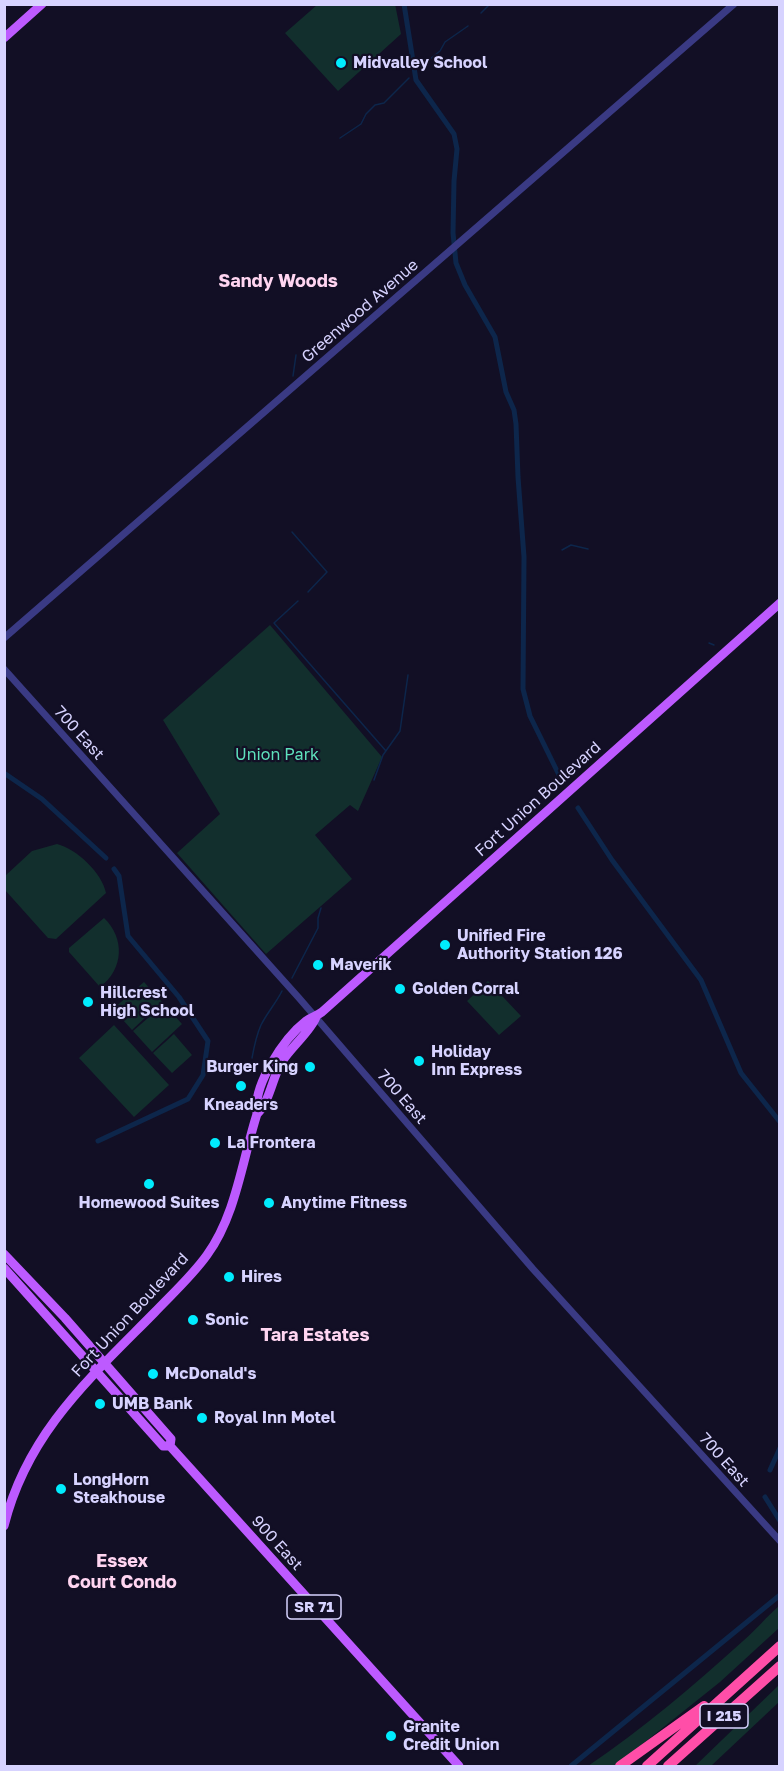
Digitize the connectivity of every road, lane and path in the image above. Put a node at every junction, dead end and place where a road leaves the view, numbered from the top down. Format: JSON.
{"nodes":[{"id":1,"x":42,"y":4,"type":"edge"},
{"id":2,"x":734,"y":4,"type":"edge"},
{"id":3,"x":4,"y":39,"type":"edge"},
{"id":4,"x":780,"y":603,"type":"edge"},
{"id":5,"x":4,"y":638,"type":"edge"},
{"id":6,"x":4,"y":669,"type":"edge"},
{"id":7,"x":316,"y":1017,"type":"junction"},
{"id":8,"x":4,"y":1254,"type":"edge"},
{"id":9,"x":4,"y":1268,"type":"edge"},
{"id":10,"x":105,"y":1364,"type":"junction"},
{"id":11,"x":98,"y":1372,"type":"junction"},
{"id":12,"x":170,"y":1446,"type":"junction"},
{"id":13,"x":4,"y":1526,"type":"edge"},
{"id":14,"x":780,"y":1541,"type":"edge"},
{"id":15,"x":780,"y":1646,"type":"edge"},
{"id":16,"x":780,"y":1666,"type":"edge"},
{"id":17,"x":744,"y":1678,"type":"junction"},
{"id":18,"x":754,"y":1690,"type":"junction"},
{"id":19,"x":459,"y":1767,"type":"edge"},
{"id":20,"x":620,"y":1767,"type":"edge"},
{"id":21,"x":646,"y":1767,"type":"edge"},
{"id":22,"x":668,"y":1767,"type":"edge"},
{"id":23,"x":680,"y":1767,"type":"edge"}],
"edges":[{"from":1,"to":3,"type":"main road"},
{"from":2,"to":5,"type":"street","name":"Greenwood Avenue"},
{"from":4,"to":7,"type":"main road","name":"Fort Union Boulevard"},
{"from":6,"to":7,"type":"street","name":"700 East"},
{"from":7,"to":10,"type":"main road","name":"Fort Union Boulevard"},
{"from":7,"to":14,"type":"street","name":"700 East"},
{"from":8,"to":10,"type":"main road","name":"900 East","number":"SR 71"},
{"from":9,"to":11,"type":"main road","name":"900 East","number":"SR 71"},
{"from":10,"to":11,"type":"main road","name":"Fort Union Boulevard"},
{"from":10,"to":12,"type":"main road","name":"900 East","number":"SR 71"},
{"from":11,"to":12,"type":"main road","name":"900 East","number":"SR 71"},
{"from":11,"to":13,"type":"main road","name":"Fort Union Boulevard"},
{"from":12,"to":19,"type":"main road","name":"900 East","number":"SR 71"},
{"from":15,"to":17,"type":"highway","number":"I 215"},
{"from":16,"to":18,"type":"highway","number":"I 215"},
{"from":17,"to":20,"type":"highway"},
{"from":17,"to":21,"type":"highway","number":"I 215"},
{"from":18,"to":22,"type":"highway","number":"I 215"},
{"from":18,"to":23,"type":"highway"}]}
